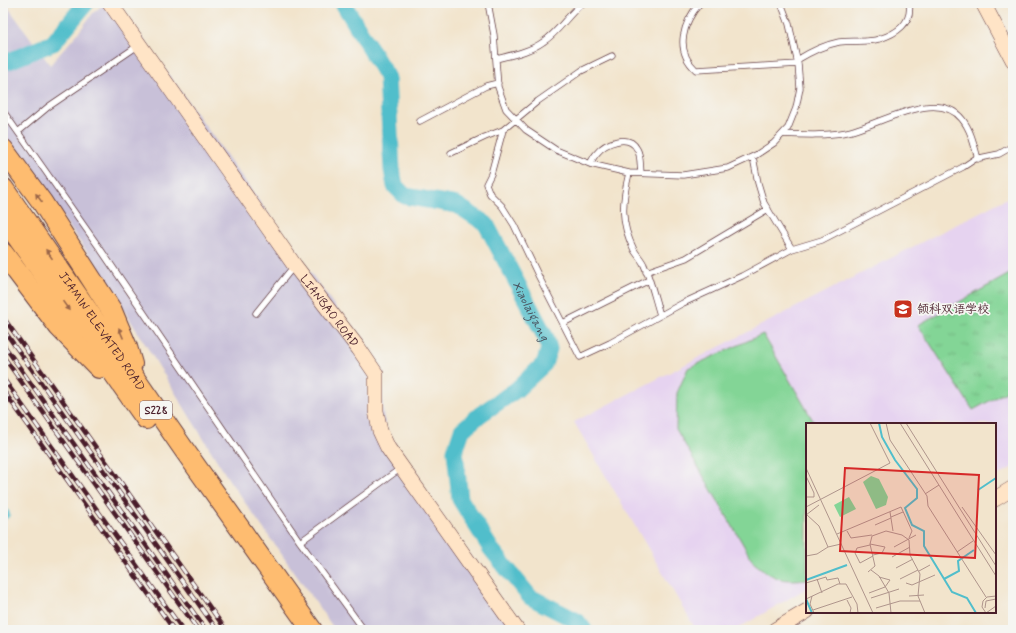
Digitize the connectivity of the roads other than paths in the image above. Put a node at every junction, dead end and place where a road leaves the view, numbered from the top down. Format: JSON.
{"nodes":[{"id":1,"x":110,"y":3,"type":"edge"},
{"id":2,"x":488,"y":3,"type":"edge"},
{"id":3,"x":583,"y":3,"type":"edge"},
{"id":4,"x":700,"y":3,"type":"edge"},
{"id":5,"x":781,"y":3,"type":"edge"},
{"id":6,"x":909,"y":3,"type":"edge"},
{"id":7,"x":983,"y":3,"type":"edge"},
{"id":8,"x":139,"y":44,"type":"junction"},
{"id":9,"x":612,"y":56,"type":"dead end"},
{"id":10,"x":1013,"y":58,"type":"edge"},
{"id":11,"x":496,"y":59,"type":"junction"},
{"id":12,"x":797,"y":62,"type":"junction"},
{"id":13,"x":498,"y":83,"type":"junction"},
{"id":14,"x":3,"y":111,"type":"edge"},
{"id":15,"x":516,"y":119,"type":"junction"},
{"id":16,"x":420,"y":121,"type":"dead end"},
{"id":17,"x":503,"y":130,"type":"junction"},
{"id":18,"x":18,"y":132,"type":"junction"},
{"id":19,"x":783,"y":134,"type":"junction"},
{"id":20,"x":1013,"y":146,"type":"edge"},
{"id":21,"x":3,"y":149,"type":"edge"},
{"id":22,"x":451,"y":153,"type":"dead end"},
{"id":23,"x":753,"y":157,"type":"junction"},
{"id":24,"x":978,"y":159,"type":"junction"},
{"id":25,"x":590,"y":164,"type":"junction"},
{"id":26,"x":629,"y":173,"type":"junction"},
{"id":27,"x":641,"y":173,"type":"junction"},
{"id":28,"x":3,"y":188,"type":"edge"},
{"id":29,"x":768,"y":209,"type":"junction"},
{"id":30,"x":3,"y":216,"type":"edge"},
{"id":31,"x":792,"y":249,"type":"junction"},
{"id":32,"x":3,"y":253,"type":"edge"},
{"id":33,"x":294,"y":266,"type":"junction"},
{"id":34,"x":646,"y":272,"type":"junction"},
{"id":35,"x":649,"y":280,"type":"junction"},
{"id":36,"x":256,"y":313,"type":"dead end"},
{"id":37,"x":660,"y":315,"type":"junction"},
{"id":38,"x":563,"y":323,"type":"junction"},
{"id":39,"x":133,"y":389,"type":"junction"},
{"id":40,"x":402,"y":468,"type":"junction"},
{"id":41,"x":1013,"y":488,"type":"edge"},
{"id":42,"x":996,"y":498,"type":"edge"},
{"id":43,"x":300,"y":542,"type":"junction"},
{"id":44,"x":806,"y":612,"type":"edge"},
{"id":45,"x":298,"y":630,"type":"edge"},
{"id":46,"x":312,"y":630,"type":"edge"},
{"id":47,"x":364,"y":630,"type":"edge"},
{"id":48,"x":517,"y":630,"type":"edge"},
{"id":49,"x":775,"y":630,"type":"edge"}],
"edges":[{"from":1,"to":8,"type":"street","name":"LIANBAO ROAD"},
{"from":2,"to":11,"type":"lane"},
{"from":3,"to":11,"type":"lane"},
{"from":4,"to":12,"type":"lane"},
{"from":5,"to":12,"type":"lane"},
{"from":6,"to":12,"type":"lane"},
{"from":7,"to":10,"type":"street"},
{"from":8,"to":18,"type":"lane"},
{"from":8,"to":33,"type":"street","name":"LIANBAO ROAD"},
{"from":9,"to":15,"type":"lane"},
{"from":11,"to":13,"type":"lane"},
{"from":12,"to":19,"type":"lane"},
{"from":13,"to":15,"type":"lane"},
{"from":13,"to":16,"type":"lane"},
{"from":14,"to":18,"type":"lane"},
{"from":15,"to":17,"type":"lane"},
{"from":15,"to":25,"type":"lane"},
{"from":17,"to":22,"type":"lane"},
{"from":17,"to":38,"type":"lane"},
{"from":18,"to":43,"type":"lane"},
{"from":19,"to":23,"type":"lane"},
{"from":19,"to":24,"type":"lane"},
{"from":20,"to":24,"type":"lane"},
{"from":39,"to":21,"type":"highway","one_way":true},
{"from":23,"to":27,"type":"lane"},
{"from":23,"to":29,"type":"lane"},
{"from":24,"to":31,"type":"lane"},
{"from":25,"to":26,"type":"lane"},
{"from":25,"to":27,"type":"lane"},
{"from":26,"to":27,"type":"lane"},
{"from":26,"to":34,"type":"lane"},
{"from":39,"to":28,"type":"highway","name":"JIAMIN ELEVATED ROAD","number":"S228","one_way":true},
{"from":29,"to":31,"type":"lane"},
{"from":29,"to":34,"type":"lane"},
{"from":30,"to":39,"type":"highway","name":"JIAMIN ELEVATED ROAD","number":"S228","one_way":true},
{"from":31,"to":37,"type":"lane"},
{"from":32,"to":39,"type":"highway"},
{"from":33,"to":36,"type":"lane"},
{"from":33,"to":40,"type":"street","name":"LIANBAO ROAD"},
{"from":34,"to":35,"type":"lane"},
{"from":35,"to":37,"type":"lane"},
{"from":35,"to":38,"type":"lane"},
{"from":37,"to":38,"type":"lane"},
{"from":39,"to":45,"type":"highway","name":"JIAMIN ELEVATED ROAD","number":"S228"},
{"from":39,"to":46,"type":"highway","name":"JIAMIN ELEVATED ROAD","number":"S228"},
{"from":40,"to":43,"type":"lane"},
{"from":40,"to":48,"type":"street","name":"LIANBAO ROAD"},
{"from":41,"to":42,"type":"street"},
{"from":43,"to":47,"type":"lane"},
{"from":44,"to":49,"type":"street"}]}
